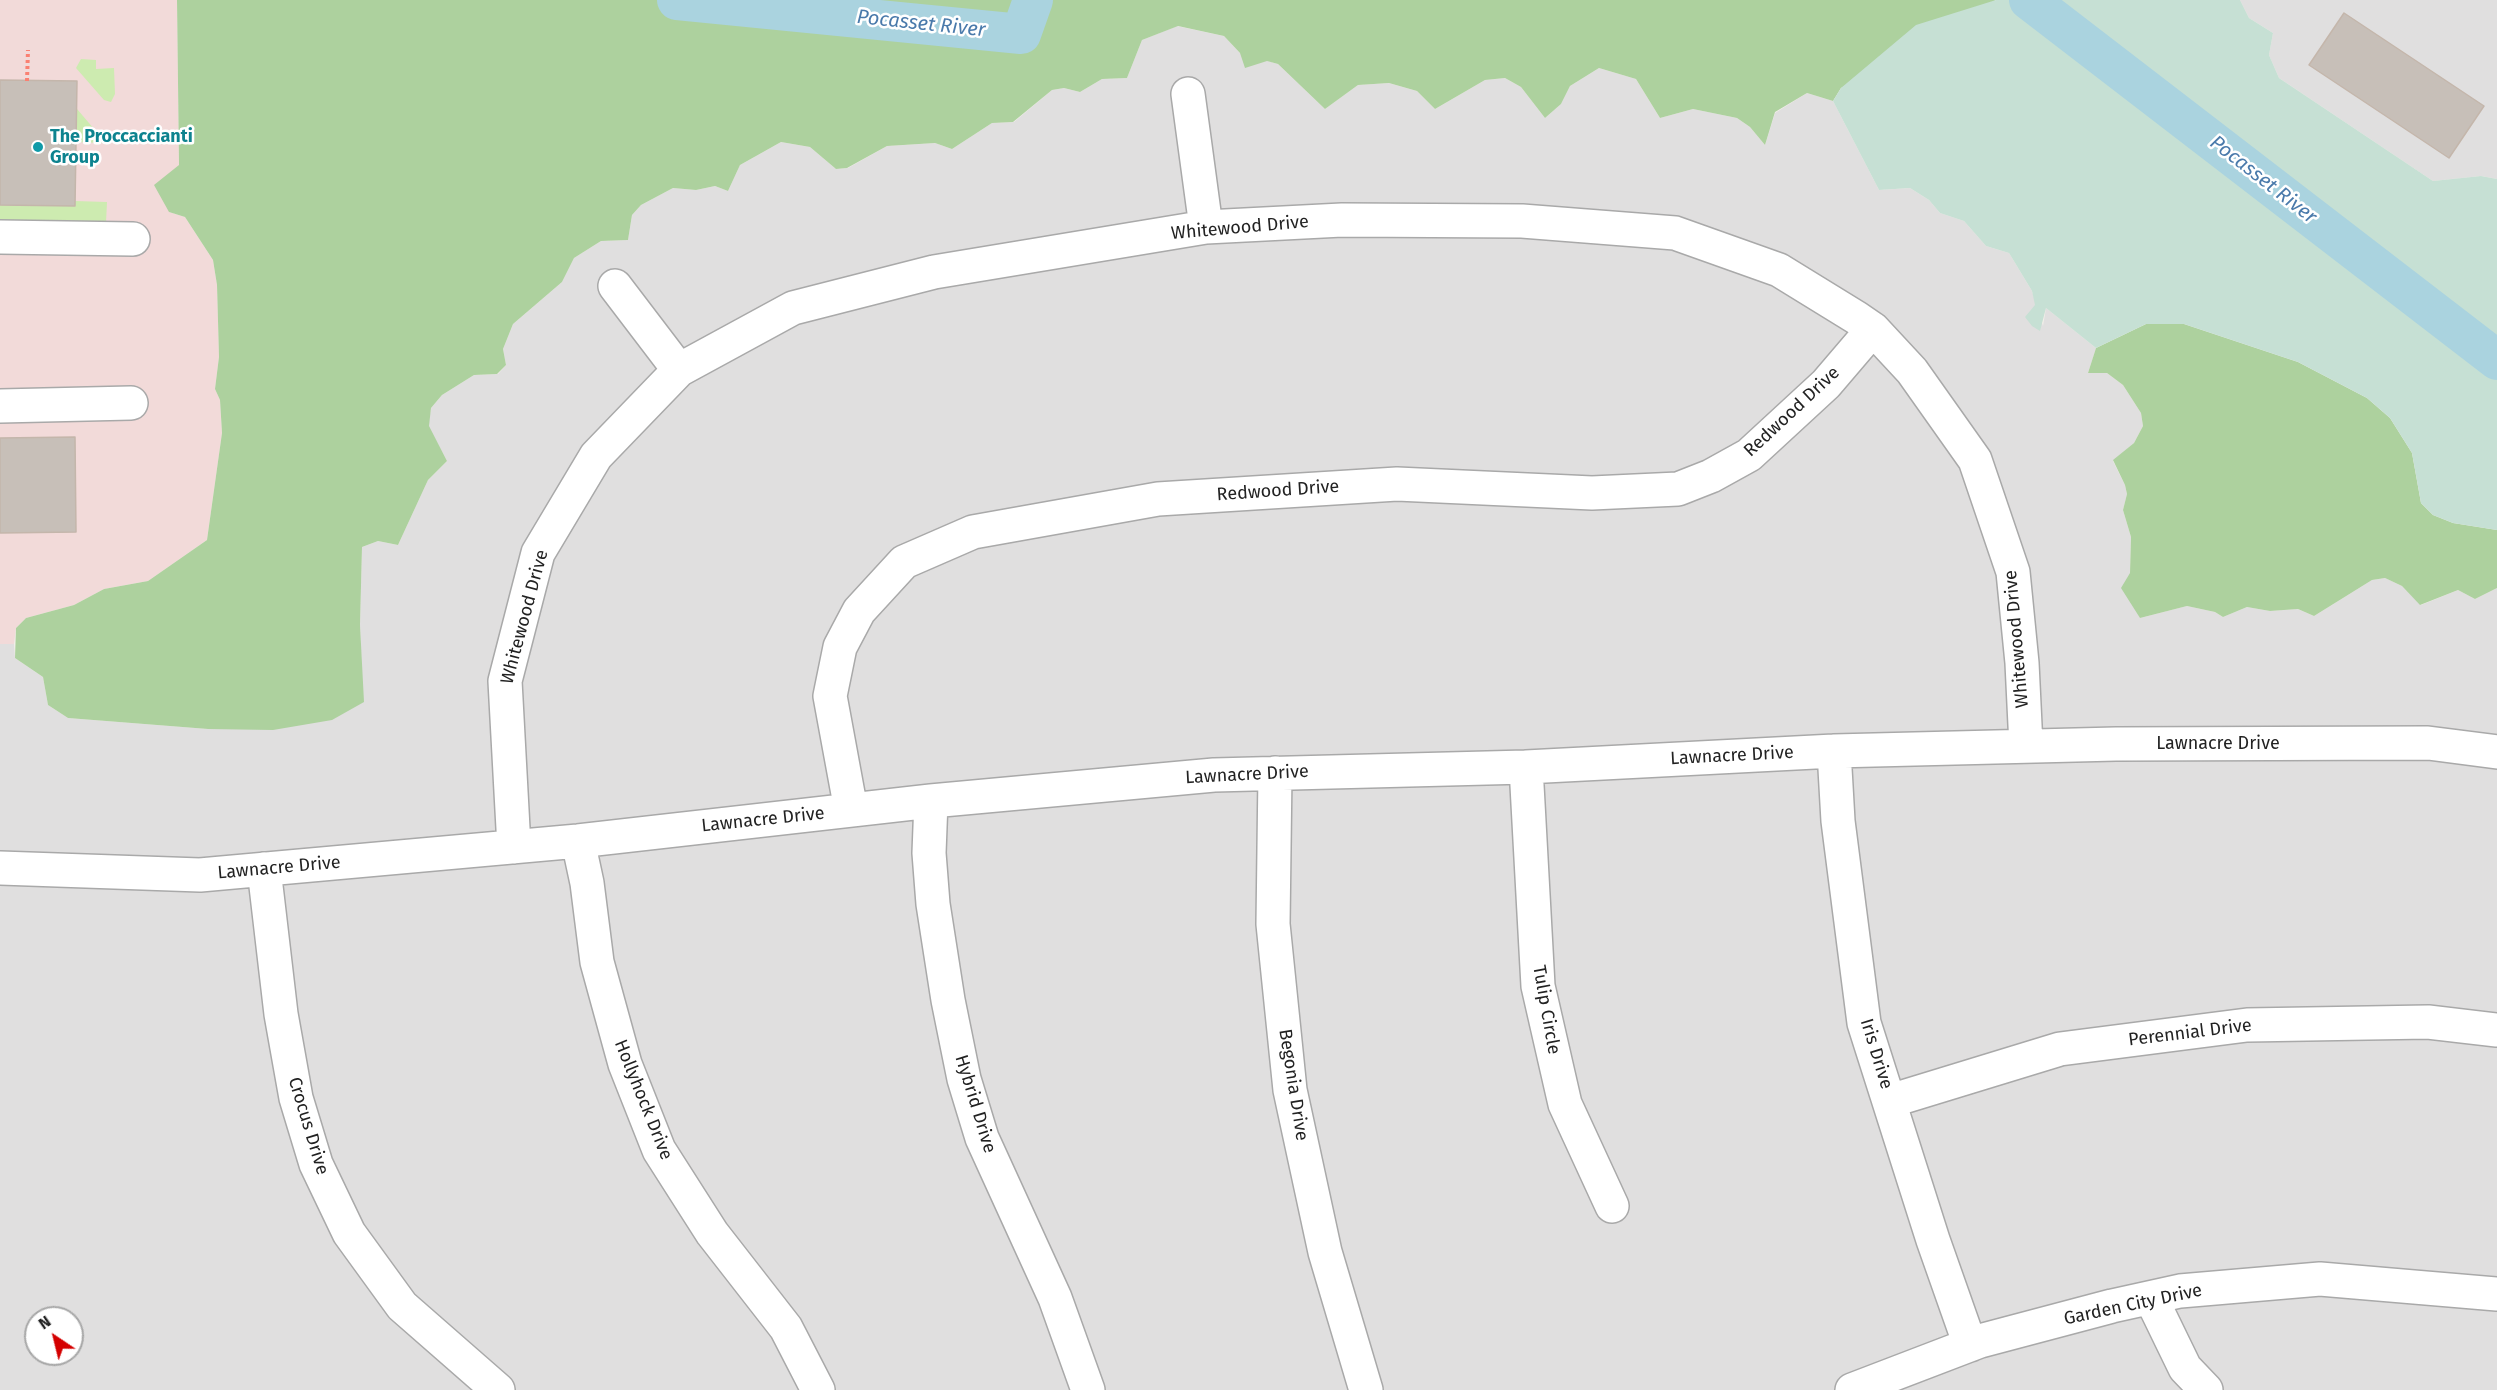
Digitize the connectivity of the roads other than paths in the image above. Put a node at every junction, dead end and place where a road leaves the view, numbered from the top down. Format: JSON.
{"nodes":[{"id":1,"x":1188,"y":94,"type":"dead end"},
{"id":2,"x":1206,"y":227,"type":"junction"},
{"id":3,"x":0,"y":237,"type":"edge"},
{"id":4,"x":133,"y":239,"type":"dead end"},
{"id":5,"x":615,"y":286,"type":"dead end"},
{"id":6,"x":1873,"y":329,"type":"junction"},
{"id":7,"x":679,"y":370,"type":"junction"},
{"id":8,"x":131,"y":403,"type":"dead end"},
{"id":9,"x":0,"y":406,"type":"edge"},
{"id":10,"x":2026,"y":746,"type":"junction"},
{"id":11,"x":1834,"y":751,"type":"junction"},
{"id":12,"x":2497,"y":752,"type":"edge"},
{"id":13,"x":1526,"y":767,"type":"junction"},
{"id":14,"x":1275,"y":773,"type":"junction"},
{"id":15,"x":931,"y":801,"type":"junction"},
{"id":16,"x":851,"y":810,"type":"junction"},
{"id":17,"x":578,"y":841,"type":"junction"},
{"id":18,"x":514,"y":847,"type":"junction"},
{"id":19,"x":0,"y":868,"type":"edge"},
{"id":20,"x":264,"y":869,"type":"junction"},
{"id":21,"x":2497,"y":1030,"type":"edge"},
{"id":22,"x":1890,"y":1101,"type":"junction"},
{"id":23,"x":1612,"y":1206,"type":"dead end"},
{"id":24,"x":2497,"y":1294,"type":"edge"},
{"id":25,"x":2151,"y":1298,"type":"junction"},
{"id":26,"x":1970,"y":1345,"type":"junction"},
{"id":27,"x":498,"y":1390,"type":"edge"},
{"id":28,"x":818,"y":1390,"type":"edge"},
{"id":29,"x":1088,"y":1390,"type":"edge"},
{"id":30,"x":1366,"y":1390,"type":"edge"},
{"id":31,"x":1852,"y":1390,"type":"edge"},
{"id":32,"x":2206,"y":1390,"type":"edge"}],
"edges":[{"from":1,"to":2,"type":"street"},
{"from":2,"to":6,"type":"street","name":"Whitewood Drive"},
{"from":2,"to":7,"type":"street","name":"Whitewood Drive"},
{"from":3,"to":4,"type":"street"},
{"from":5,"to":7,"type":"street"},
{"from":6,"to":10,"type":"street","name":"Whitewood Drive"},
{"from":6,"to":16,"type":"street","name":"Redwood Drive"},
{"from":7,"to":18,"type":"street","name":"Whitewood Drive"},
{"from":8,"to":9,"type":"street"},
{"from":10,"to":11,"type":"street","name":"Lawnacre Drive"},
{"from":10,"to":12,"type":"street","name":"Lawnacre Drive"},
{"from":11,"to":13,"type":"street","name":"Lawnacre Drive"},
{"from":11,"to":22,"type":"street","name":"Iris Drive"},
{"from":13,"to":14,"type":"street","name":"Lawnacre Drive"},
{"from":13,"to":23,"type":"street","name":"Tulip Circle"},
{"from":14,"to":15,"type":"street","name":"Lawnacre Drive"},
{"from":14,"to":30,"type":"street","name":"Begonia Drive"},
{"from":15,"to":16,"type":"street","name":"Lawnacre Drive"},
{"from":15,"to":29,"type":"street","name":"Hybrid Drive"},
{"from":16,"to":17,"type":"street","name":"Lawnacre Drive"},
{"from":17,"to":18,"type":"street","name":"Lawnacre Drive"},
{"from":17,"to":28,"type":"street","name":"Hollyhock Drive"},
{"from":18,"to":20,"type":"street","name":"Lawnacre Drive"},
{"from":19,"to":20,"type":"street","name":"Lawnacre Drive"},
{"from":20,"to":27,"type":"street","name":"Crocus Drive"},
{"from":21,"to":22,"type":"street","name":"Perennial Drive"},
{"from":22,"to":26,"type":"street","name":"Iris Drive"},
{"from":24,"to":25,"type":"street","name":"Garden City Drive"},
{"from":25,"to":26,"type":"street","name":"Garden City Drive"},
{"from":25,"to":32,"type":"street"},
{"from":26,"to":31,"type":"street","name":"Garden City Drive"}]}
